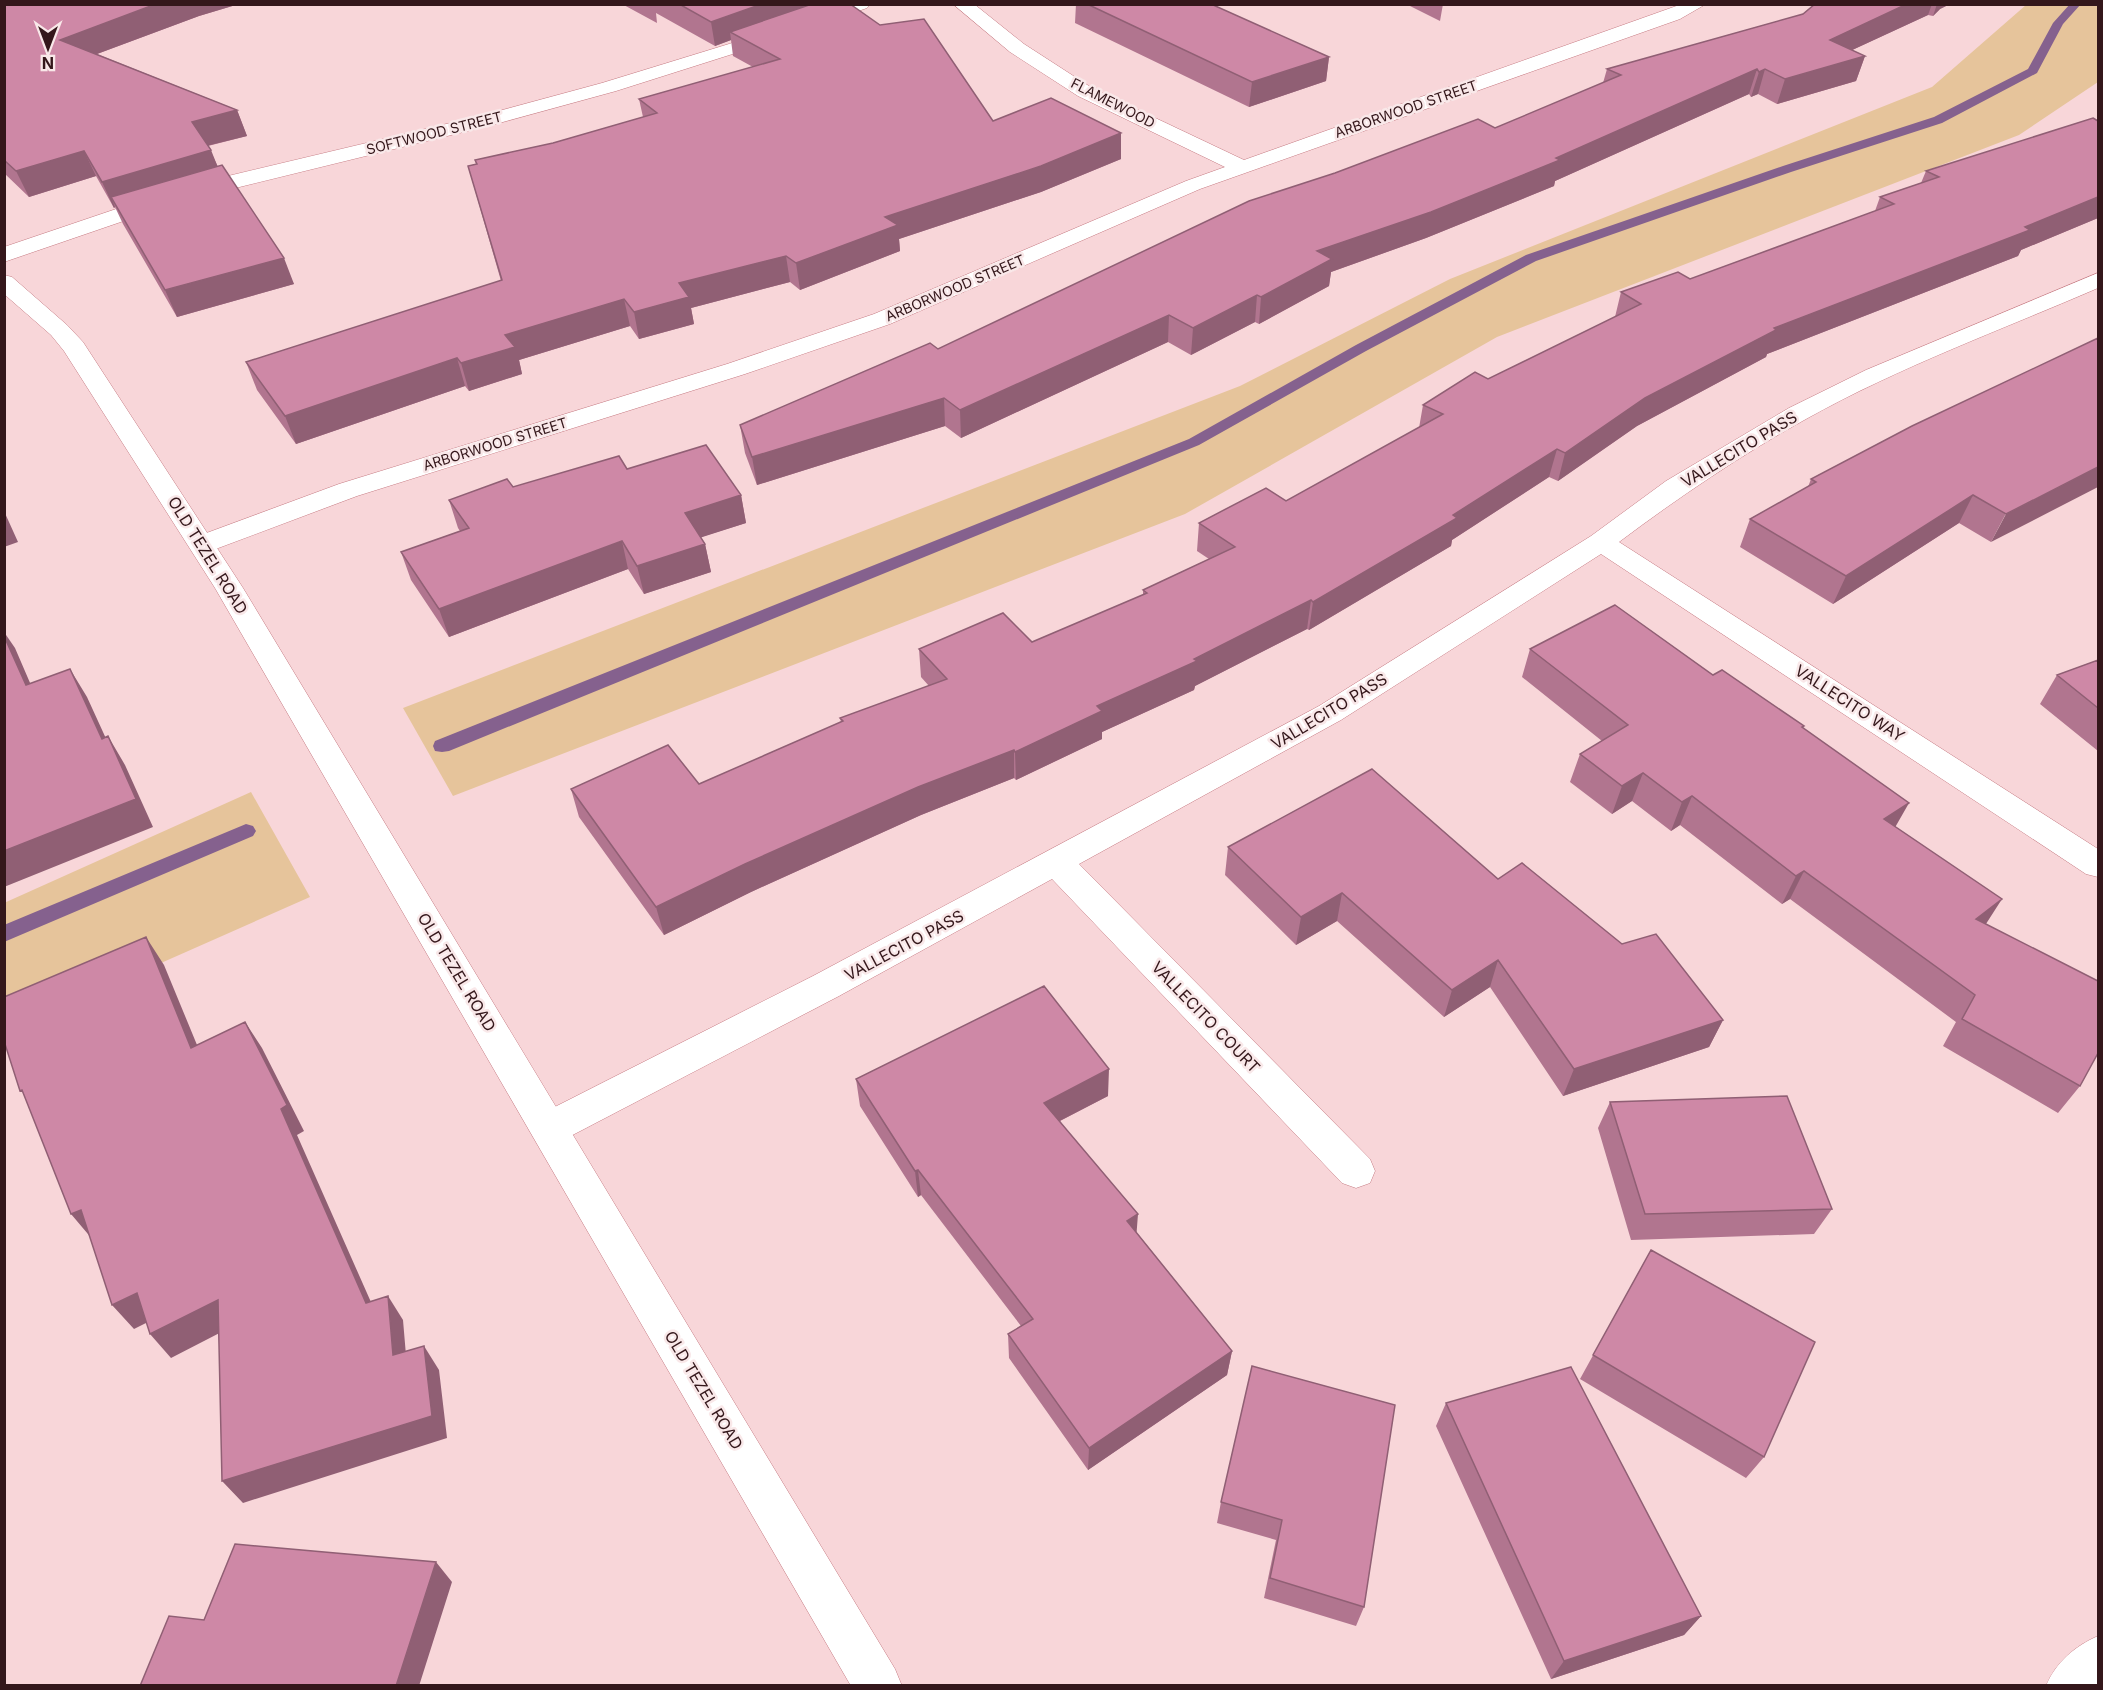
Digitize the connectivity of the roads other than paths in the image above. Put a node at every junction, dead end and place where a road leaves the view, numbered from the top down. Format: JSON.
{"nodes":[{"id":1,"x":861,"y":4,"type":"edge"},
{"id":2,"x":962,"y":4,"type":"edge"},
{"id":3,"x":1697,"y":4,"type":"edge"},
{"id":4,"x":1242,"y":167,"type":"junction"},
{"id":5,"x":4,"y":255,"type":"edge"},
{"id":6,"x":2098,"y":280,"type":"edge"},
{"id":7,"x":4,"y":282,"type":"edge"},
{"id":8,"x":1601,"y":542,"type":"junction"},
{"id":9,"x":203,"y":544,"type":"junction"},
{"id":10,"x":1057,"y":862,"type":"junction"},
{"id":11,"x":2098,"y":865,"type":"edge"},
{"id":12,"x":550,"y":1128,"type":"junction"},
{"id":13,"x":1356,"y":1171,"type":"dead end"},
{"id":14,"x":2098,"y":1660,"type":"edge"},
{"id":15,"x":878,"y":1686,"type":"edge"},
{"id":16,"x":2070,"y":1686,"type":"edge"}],
"edges":[{"from":1,"to":5,"type":"street","name":"SOFTWOOD STREET"},
{"from":2,"to":4,"type":"street","name":"FLAMEWOOD"},
{"from":3,"to":4,"type":"street","name":"ARBORWOOD STREET"},
{"from":4,"to":9,"type":"street","name":"ARBORWOOD STREET"},
{"from":6,"to":8,"type":"street","name":"VALLECITO PASS"},
{"from":7,"to":9,"type":"street","name":"OLD TEZEL ROAD"},
{"from":8,"to":10,"type":"street","name":"VALLECITO PASS"},
{"from":8,"to":11,"type":"street","name":"VALLECITO WAY"},
{"from":9,"to":12,"type":"street","name":"OLD TEZEL ROAD"},
{"from":10,"to":12,"type":"street","name":"VALLECITO PASS"},
{"from":10,"to":13,"type":"street","name":"VALLECITO COURT"},
{"from":12,"to":15,"type":"street","name":"OLD TEZEL ROAD"},
{"from":14,"to":16,"type":"street"}]}
